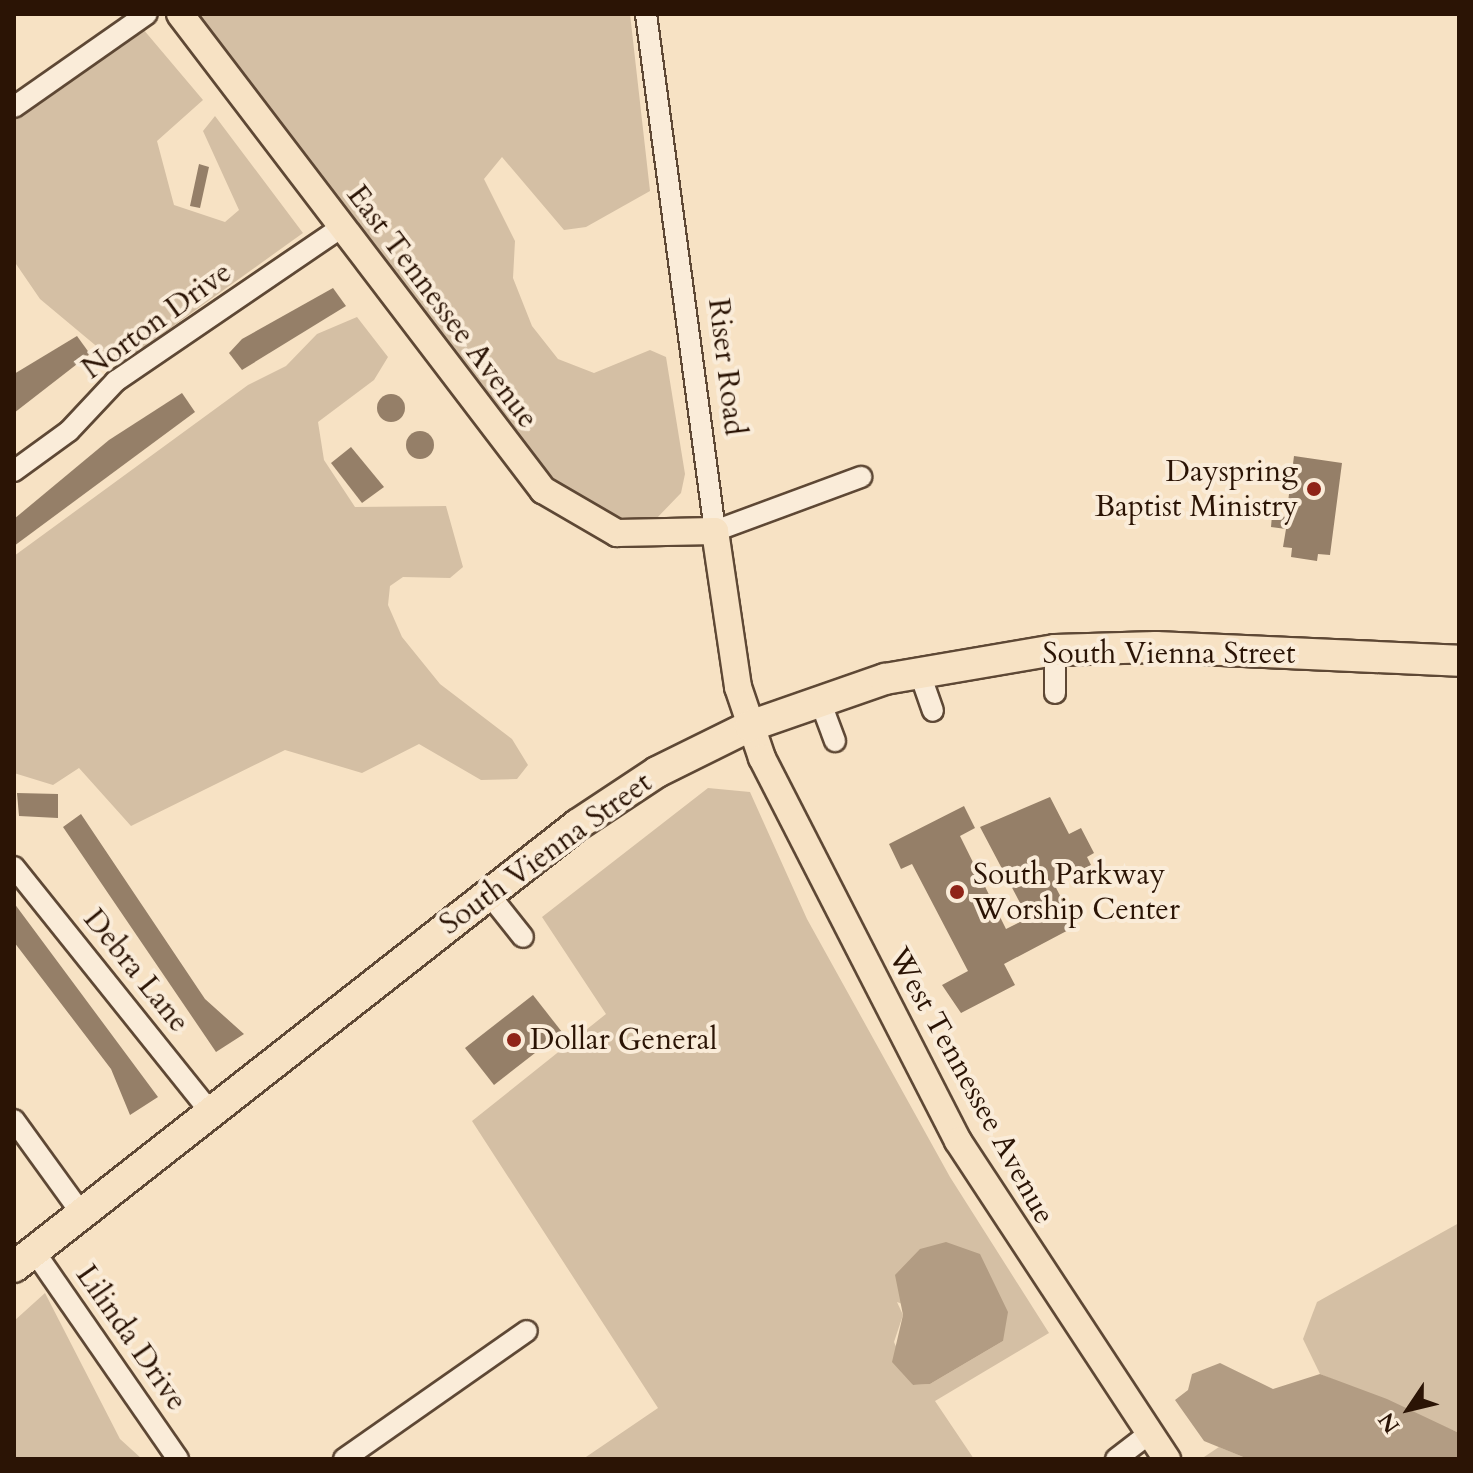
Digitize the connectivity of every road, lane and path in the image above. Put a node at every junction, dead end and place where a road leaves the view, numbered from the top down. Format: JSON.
{"nodes":[{"id":1,"x":147,"y":14,"type":"edge"},
{"id":2,"x":180,"y":14,"type":"edge"},
{"id":3,"x":646,"y":14,"type":"edge"},
{"id":4,"x":14,"y":107,"type":"edge"},
{"id":5,"x":342,"y":227,"type":"junction"},
{"id":6,"x":14,"y":471,"type":"edge"},
{"id":7,"x":861,"y":477,"type":"dead end"},
{"id":8,"x":715,"y":531,"type":"junction"},
{"id":9,"x":1055,"y":650,"type":"junction"},
{"id":10,"x":1459,"y":661,"type":"edge"},
{"id":11,"x":919,"y":671,"type":"junction"},
{"id":12,"x":1055,"y":693,"type":"dead end"},
{"id":13,"x":819,"y":698,"type":"junction"},
{"id":14,"x":933,"y":711,"type":"dead end"},
{"id":15,"x":750,"y":726,"type":"junction"},
{"id":16,"x":835,"y":741,"type":"dead end"},
{"id":17,"x":14,"y":867,"type":"edge"},
{"id":18,"x":488,"y":893,"type":"junction"},
{"id":19,"x":523,"y":937,"type":"dead end"},
{"id":20,"x":210,"y":1112,"type":"junction"},
{"id":21,"x":14,"y":1120,"type":"edge"},
{"id":22,"x":82,"y":1214,"type":"junction"},
{"id":23,"x":24,"y":1259,"type":"edge"},
{"id":24,"x":527,"y":1331,"type":"dead end"},
{"id":25,"x":1150,"y":1433,"type":"junction"},
{"id":26,"x":178,"y":1459,"type":"edge"},
{"id":27,"x":344,"y":1459,"type":"edge"},
{"id":28,"x":1116,"y":1459,"type":"edge"},
{"id":29,"x":1167,"y":1459,"type":"edge"}],
"edges":[{"from":1,"to":4,"type":"street"},
{"from":2,"to":5,"type":"main road","name":"East Tennessee Avenue"},
{"from":3,"to":8,"type":"street","name":"Riser Road"},
{"from":5,"to":6,"type":"street","name":"Norton Drive"},
{"from":5,"to":8,"type":"main road","name":"East Tennessee Avenue"},
{"from":7,"to":8,"type":"street"},
{"from":8,"to":15,"type":"main road","name":"Riser Road"},
{"from":9,"to":10,"type":"highway","name":"South Vienna Street"},
{"from":9,"to":11,"type":"highway","name":"South Vienna Street"},
{"from":9,"to":12,"type":"street"},
{"from":11,"to":13,"type":"highway","name":"South Vienna Street"},
{"from":11,"to":14,"type":"street"},
{"from":13,"to":15,"type":"highway","name":"South Vienna Street"},
{"from":13,"to":16,"type":"street"},
{"from":15,"to":18,"type":"highway","name":"South Vienna Street"},
{"from":15,"to":25,"type":"main road","name":"West Tennessee Avenue"},
{"from":17,"to":20,"type":"street","name":"Debra Lane"},
{"from":18,"to":19,"type":"street"},
{"from":18,"to":20,"type":"highway","name":"South Vienna Street"},
{"from":20,"to":22,"type":"highway","name":"South Vienna Street"},
{"from":21,"to":22,"type":"street"},
{"from":22,"to":23,"type":"highway","name":"South Vienna Street"},
{"from":23,"to":26,"type":"street","name":"Lilinda Drive"},
{"from":24,"to":27,"type":"street"},
{"from":25,"to":28,"type":"street"},
{"from":25,"to":29,"type":"main road","name":"West Tennessee Avenue"}]}
